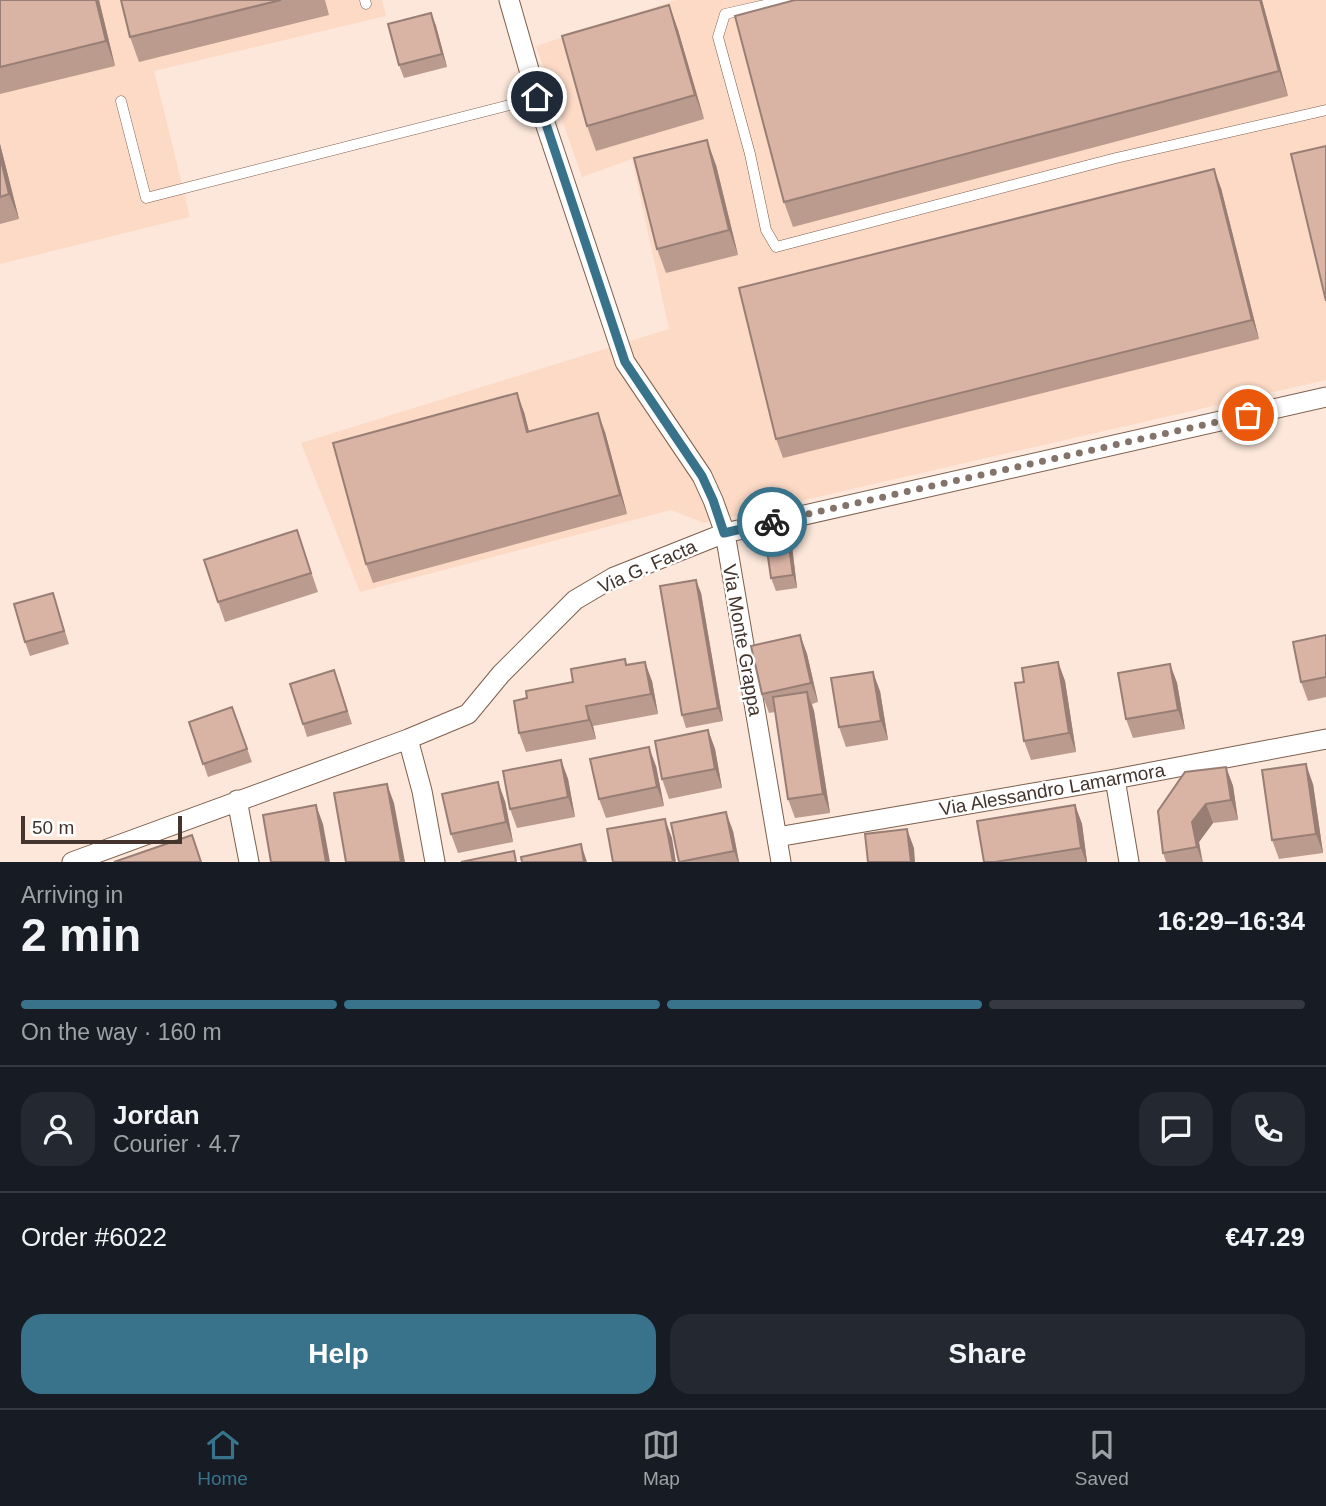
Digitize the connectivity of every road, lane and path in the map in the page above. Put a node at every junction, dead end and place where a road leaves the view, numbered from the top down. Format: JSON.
{"nodes":[{"id":1,"x":509,"y":0,"type":"edge"},
{"id":2,"x":787,"y":0,"type":"edge"},
{"id":3,"x":537,"y":97,"type":"junction"},
{"id":4,"x":121,"y":101,"type":"dead end"},
{"id":5,"x":1326,"y":110,"type":"edge"},
{"id":6,"x":1326,"y":397,"type":"edge"},
{"id":7,"x":724,"y":533,"type":"junction"},
{"id":8,"x":408,"y":739,"type":"junction"},
{"id":9,"x":1326,"y":739,"type":"edge"},
{"id":10,"x":1115,"y":779,"type":"junction"},
{"id":11,"x":237,"y":800,"type":"junction"},
{"id":12,"x":777,"y":837,"type":"junction"},
{"id":13,"x":72,"y":862,"type":"edge"},
{"id":14,"x":249,"y":862,"type":"edge"},
{"id":15,"x":435,"y":862,"type":"edge"},
{"id":16,"x":781,"y":862,"type":"edge"},
{"id":17,"x":1129,"y":862,"type":"edge"}],
"edges":[{"from":1,"to":3,"type":"street","name":"Via Monte Grappa"},
{"from":2,"to":5,"type":"lane"},
{"from":3,"to":4,"type":"lane"},
{"from":3,"to":7,"type":"street","name":"Via Monte Grappa"},
{"from":6,"to":7,"type":"street","name":"Via G. Facta"},
{"from":7,"to":8,"type":"street","name":"Via G. Facta"},
{"from":7,"to":12,"type":"street","name":"Via Monte Grappa"},
{"from":8,"to":11,"type":"street","name":"Via G. Facta"},
{"from":8,"to":15,"type":"street"},
{"from":9,"to":10,"type":"street","name":"Via Alessandro Lamarmora"},
{"from":10,"to":12,"type":"street","name":"Via Alessandro Lamarmora"},
{"from":10,"to":17,"type":"street"},
{"from":11,"to":13,"type":"street","name":"Via G. Facta"},
{"from":11,"to":14,"type":"street"},
{"from":12,"to":16,"type":"street","name":"Via Monte Grappa"}]}
